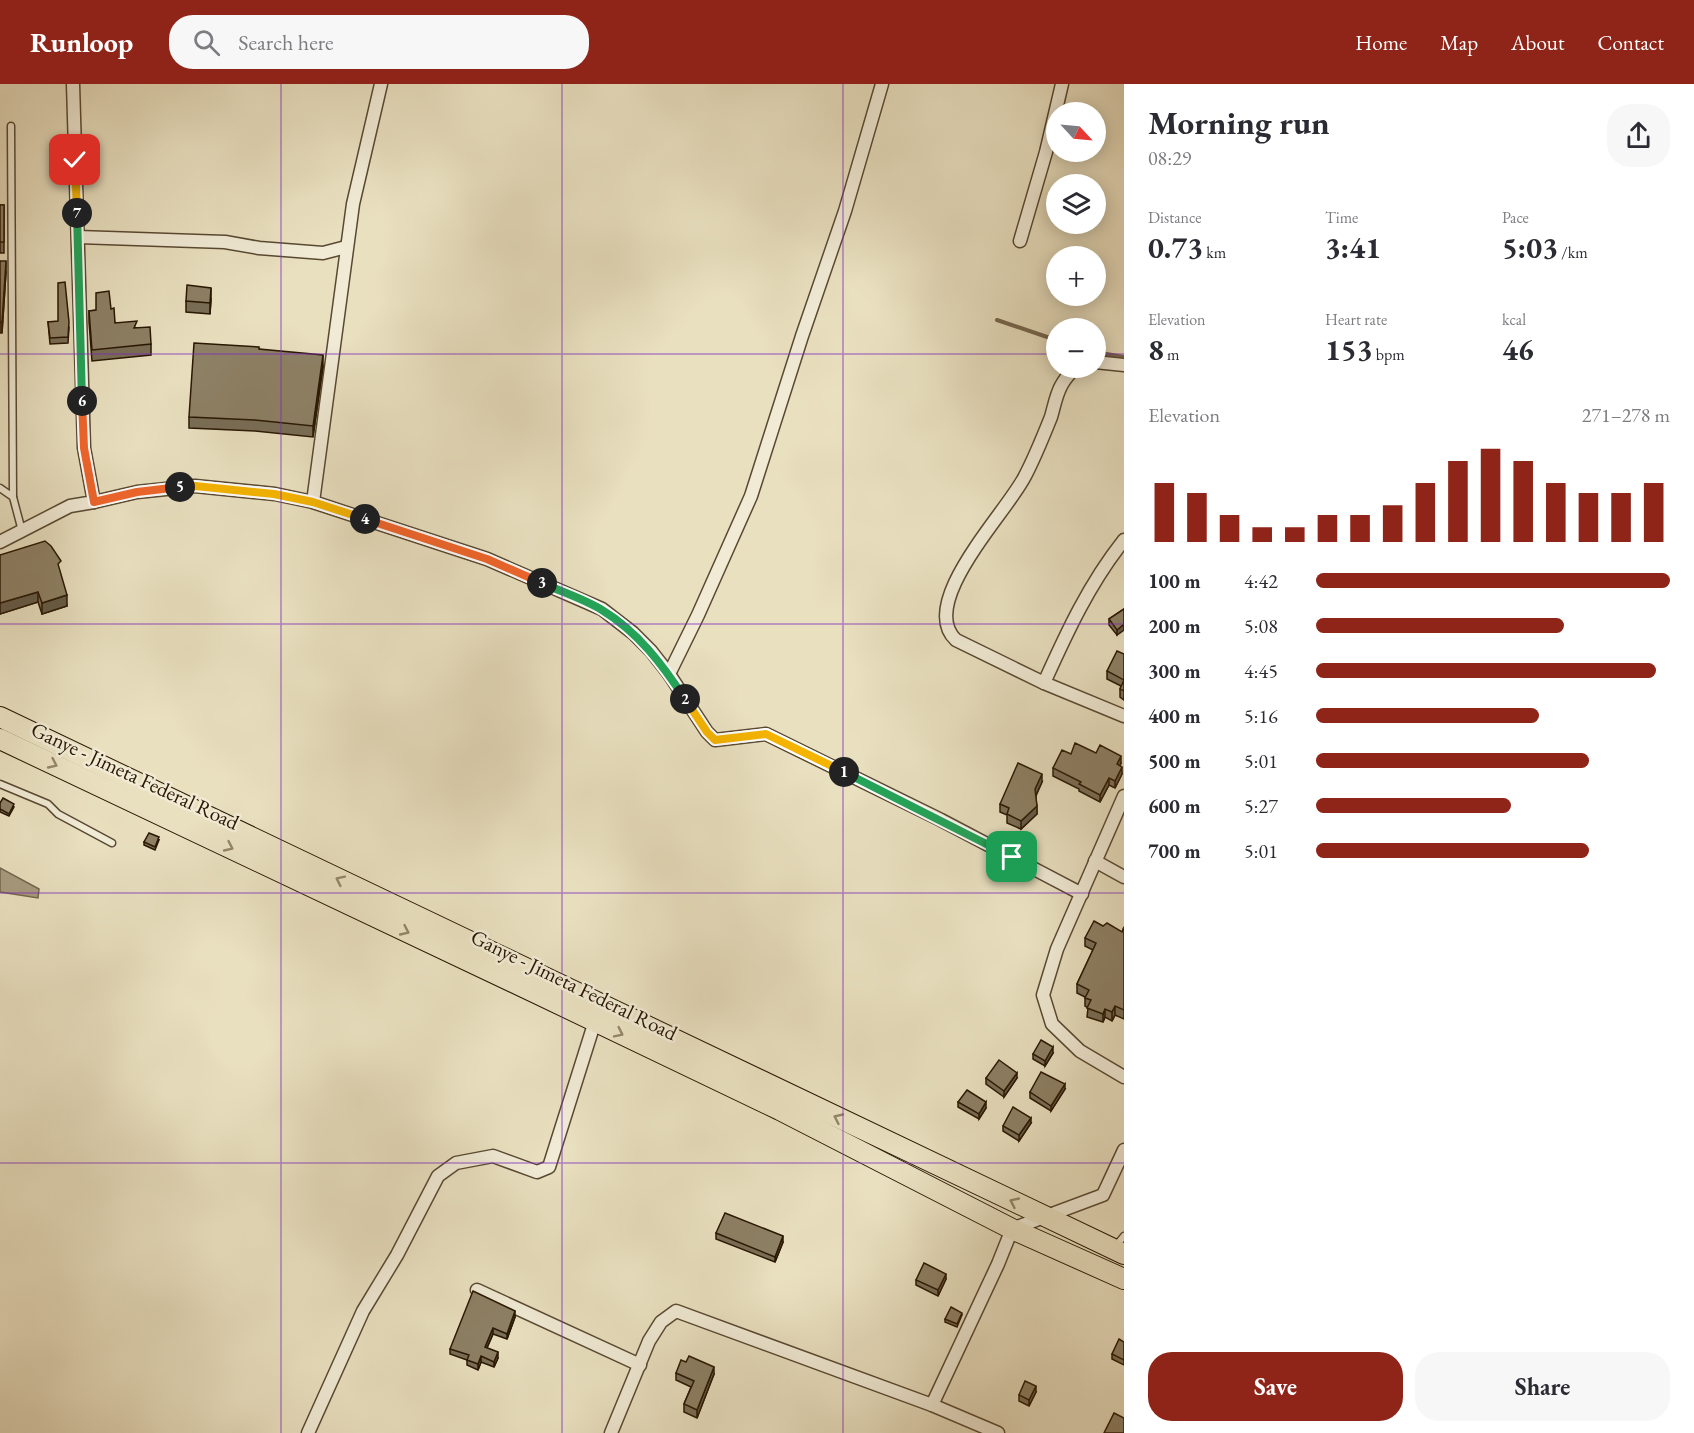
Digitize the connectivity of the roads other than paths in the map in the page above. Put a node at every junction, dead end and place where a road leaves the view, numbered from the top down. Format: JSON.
{"nodes":[{"id":1,"x":73,"y":84,"type":"edge"},
{"id":2,"x":381,"y":84,"type":"edge"},
{"id":3,"x":882,"y":84,"type":"edge"},
{"id":4,"x":1062,"y":84,"type":"edge"},
{"id":5,"x":11,"y":126,"type":"dead end"},
{"id":6,"x":78,"y":237,"type":"junction"},
{"id":7,"x":1020,"y":241,"type":"dead end"},
{"id":8,"x":346,"y":247,"type":"junction"},
{"id":9,"x":1106,"y":363,"type":"edge"},
{"id":10,"x":1124,"y":365,"type":"edge"},
{"id":11,"x":1067,"y":378,"type":"edge"},
{"id":12,"x":0,"y":488,"type":"edge"},
{"id":13,"x":13,"y":496,"type":"junction"},
{"id":14,"x":94,"y":502,"type":"junction"},
{"id":15,"x":313,"y":502,"type":"junction"},
{"id":16,"x":22,"y":531,"type":"junction"},
{"id":17,"x":1124,"y":540,"type":"edge"},
{"id":18,"x":0,"y":542,"type":"edge"},
{"id":19,"x":669,"y":674,"type":"junction"},
{"id":20,"x":1044,"y":683,"type":"junction"},
{"id":21,"x":1124,"y":716,"type":"edge"},
{"id":22,"x":0,"y":717,"type":"edge"},
{"id":23,"x":0,"y":739,"type":"edge"},
{"id":24,"x":0,"y":784,"type":"edge"},
{"id":25,"x":1124,"y":796,"type":"edge"},
{"id":26,"x":112,"y":843,"type":"dead end"},
{"id":27,"x":1095,"y":861,"type":"junction"},
{"id":28,"x":1124,"y":877,"type":"edge"},
{"id":29,"x":1082,"y":894,"type":"junction"},
{"id":30,"x":595,"y":1021,"type":"junction"},
{"id":31,"x":1123,"y":1078,"type":"edge"},
{"id":32,"x":1124,"y":1150,"type":"edge"},
{"id":33,"x":1043,"y":1216,"type":"junction"},
{"id":34,"x":1012,"y":1228,"type":"junction"},
{"id":35,"x":1120,"y":1246,"type":"edge"},
{"id":36,"x":1124,"y":1279,"type":"edge"},
{"id":37,"x":477,"y":1290,"type":"edge"},
{"id":38,"x":640,"y":1365,"type":"junction"},
{"id":39,"x":932,"y":1405,"type":"junction"},
{"id":40,"x":308,"y":1433,"type":"edge"},
{"id":41,"x":611,"y":1433,"type":"edge"},
{"id":42,"x":998,"y":1433,"type":"edge"}],
"edges":[{"from":1,"to":6,"type":"street"},
{"from":2,"to":8,"type":"street"},
{"from":3,"to":19,"type":"street"},
{"from":4,"to":7,"type":"street"},
{"from":5,"to":13,"type":"lane"},
{"from":6,"to":8,"type":"street"},
{"from":6,"to":14,"type":"street"},
{"from":8,"to":15,"type":"street"},
{"from":9,"to":10,"type":"street"},
{"from":11,"to":20,"type":"street"},
{"from":12,"to":13,"type":"lane"},
{"from":13,"to":16,"type":"lane"},
{"from":14,"to":15,"type":"street"},
{"from":14,"to":16,"type":"street"},
{"from":15,"to":19,"type":"street"},
{"from":16,"to":18,"type":"street"},
{"from":17,"to":20,"type":"street"},
{"from":19,"to":29,"type":"street"},
{"from":20,"to":21,"type":"street"},
{"from":33,"to":22,"type":"main road","name":"Ganye - Jimeta Federal Road","one_way":true},
{"from":23,"to":30,"type":"main road","name":"Ganye - Jimeta Federal Road","one_way":true},
{"from":24,"to":26,"type":"lane"},
{"from":25,"to":27,"type":"street"},
{"from":27,"to":28,"type":"street"},
{"from":27,"to":29,"type":"street"},
{"from":29,"to":31,"type":"street"},
{"from":30,"to":34,"type":"main road","name":"Ganye - Jimeta Federal Road","one_way":true},
{"from":30,"to":40,"type":"street"},
{"from":32,"to":33,"type":"street"},
{"from":33,"to":34,"type":"street"},
{"from":33,"to":35,"type":"main road","name":"Ganye - Jimeta Federal Road"},
{"from":34,"to":36,"type":"main road","name":"Ganye - Jimeta Federal Road"},
{"from":34,"to":39,"type":"street"},
{"from":37,"to":38,"type":"street"},
{"from":38,"to":39,"type":"street"},
{"from":38,"to":41,"type":"street"},
{"from":39,"to":42,"type":"street"}]}
